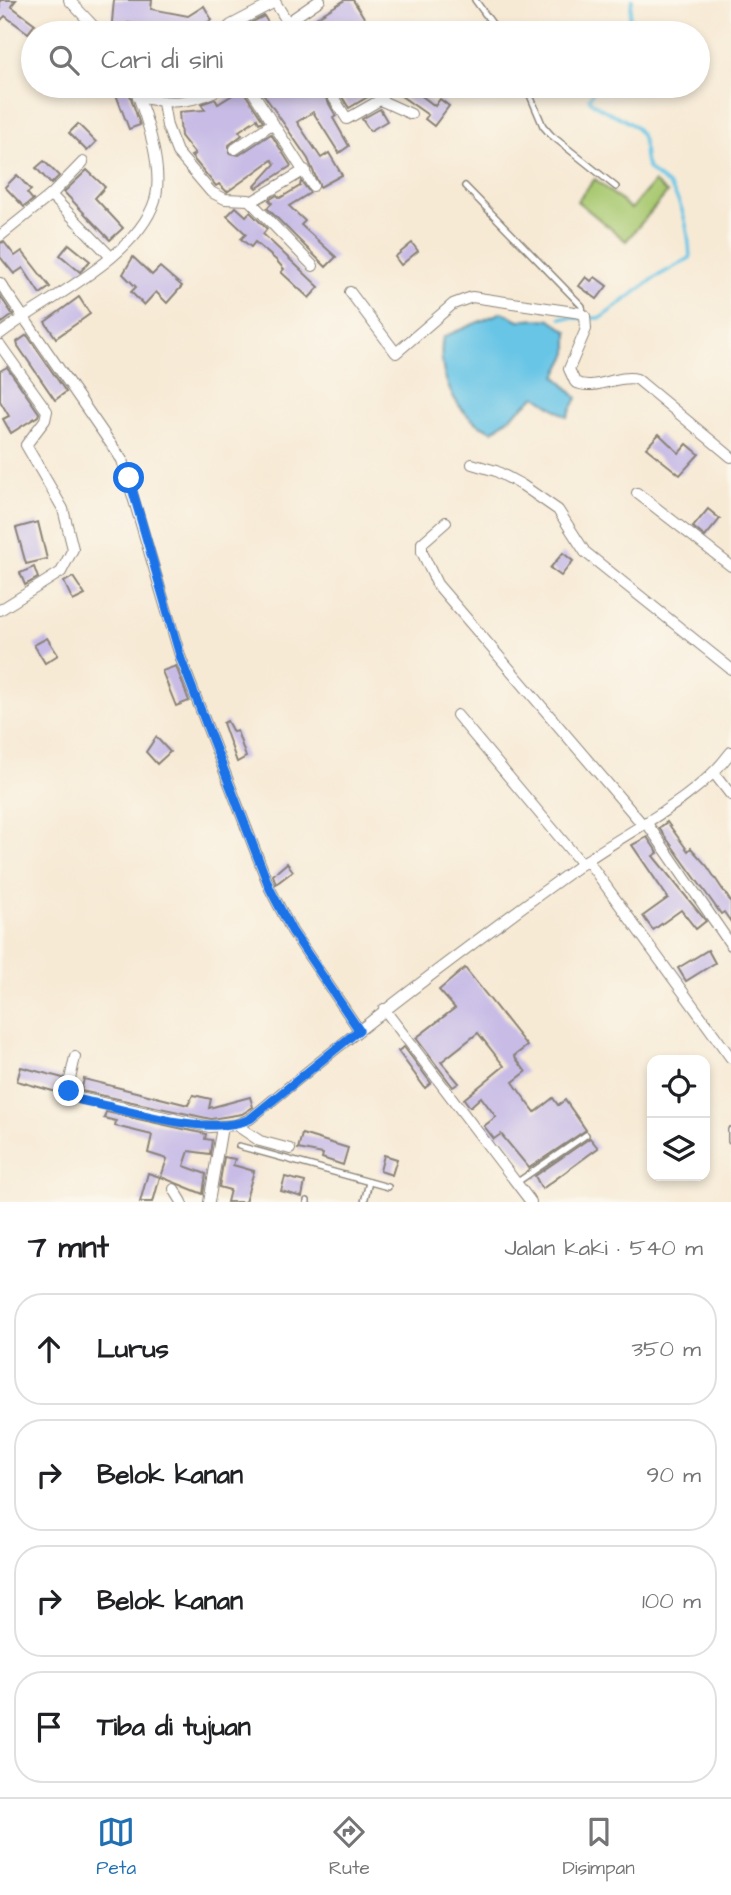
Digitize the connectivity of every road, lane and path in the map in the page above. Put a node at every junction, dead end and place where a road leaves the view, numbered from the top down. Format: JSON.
{"nodes":[{"id":1,"x":69,"y":0,"type":"edge"},
{"id":2,"x":320,"y":0,"type":"edge"},
{"id":3,"x":475,"y":0,"type":"edge"},
{"id":4,"x":275,"y":1,"type":"edge"},
{"id":5,"x":89,"y":21,"type":"edge"},
{"id":6,"x":237,"y":21,"type":"edge"},
{"id":7,"x":287,"y":21,"type":"edge"},
{"id":8,"x":289,"y":21,"type":"edge"},
{"id":9,"x":490,"y":21,"type":"edge"},
{"id":10,"x":138,"y":98,"type":"edge"},
{"id":11,"x":142,"y":98,"type":"edge"},
{"id":12,"x":205,"y":98,"type":"edge"},
{"id":13,"x":257,"y":98,"type":"edge"},
{"id":14,"x":334,"y":98,"type":"edge"},
{"id":15,"x":531,"y":98,"type":"edge"},
{"id":16,"x":163,"y":103,"type":"junction"},
{"id":17,"x":411,"y":114,"type":"dead end"},
{"id":18,"x":273,"y":123,"type":"junction"},
{"id":19,"x":235,"y":149,"type":"dead end"},
{"id":20,"x":83,"y":163,"type":"dead end"},
{"id":21,"x":304,"y":170,"type":"junction"},
{"id":22,"x":313,"y":186,"type":"dead end"},
{"id":23,"x":465,"y":186,"type":"dead end"},
{"id":24,"x":616,"y":187,"type":"dead end"},
{"id":25,"x":51,"y":195,"type":"junction"},
{"id":26,"x":251,"y":202,"type":"junction"},
{"id":27,"x":0,"y":236,"type":"edge"},
{"id":28,"x":111,"y":257,"type":"junction"},
{"id":29,"x":313,"y":266,"type":"dead end"},
{"id":30,"x":0,"y":283,"type":"edge"},
{"id":31,"x":350,"y":292,"type":"dead end"},
{"id":32,"x":23,"y":317,"type":"junction"},
{"id":33,"x":585,"y":318,"type":"junction"},
{"id":34,"x":0,"y":334,"type":"edge"},
{"id":35,"x":0,"y":345,"type":"edge"},
{"id":36,"x":731,"y":457,"type":"edge"},
{"id":37,"x":472,"y":464,"type":"dead end"},
{"id":38,"x":637,"y":493,"type":"dead end"},
{"id":39,"x":446,"y":522,"type":"dead end"},
{"id":40,"x":731,"y":566,"type":"edge"},
{"id":41,"x":0,"y":610,"type":"edge"},
{"id":42,"x":731,"y":669,"type":"edge"},
{"id":43,"x":457,"y":715,"type":"dead end"},
{"id":44,"x":731,"y":752,"type":"edge"},
{"id":45,"x":714,"y":773,"type":"junction"},
{"id":46,"x":731,"y":795,"type":"edge"},
{"id":47,"x":645,"y":823,"type":"junction"},
{"id":48,"x":585,"y":862,"type":"junction"},
{"id":49,"x":731,"y":945,"type":"edge"},
{"id":50,"x":384,"y":1009,"type":"junction"},
{"id":51,"x":359,"y":1030,"type":"junction"},
{"id":52,"x":75,"y":1057,"type":"dead end"},
{"id":53,"x":731,"y":1058,"type":"edge"},
{"id":54,"x":236,"y":1125,"type":"junction"},
{"id":55,"x":222,"y":1127,"type":"junction"},
{"id":56,"x":731,"y":1130,"type":"edge"},
{"id":57,"x":586,"y":1135,"type":"dead end"},
{"id":58,"x":731,"y":1141,"type":"edge"},
{"id":59,"x":239,"y":1146,"type":"dead end"},
{"id":60,"x":290,"y":1149,"type":"dead end"},
{"id":61,"x":369,"y":1182,"type":"junction"},
{"id":62,"x":516,"y":1184,"type":"junction"},
{"id":63,"x":388,"y":1187,"type":"dead end"},
{"id":64,"x":174,"y":1189,"type":"dead end"},
{"id":65,"x":182,"y":1202,"type":"edge"},
{"id":66,"x":209,"y":1202,"type":"edge"},
{"id":67,"x":364,"y":1202,"type":"edge"},
{"id":68,"x":531,"y":1202,"type":"edge"}],
"edges":[{"from":1,"to":5,"type":"street"},
{"from":2,"to":8,"type":"street"},
{"from":3,"to":9,"type":"lane"},
{"from":4,"to":6,"type":"street"},
{"from":4,"to":7,"type":"street"},
{"from":10,"to":28,"type":"street"},
{"from":11,"to":16,"type":"street"},
{"from":12,"to":16,"type":"street"},
{"from":13,"to":18,"type":"street"},
{"from":14,"to":17,"type":"street"},
{"from":15,"to":24,"type":"lane"},
{"from":16,"to":26,"type":"street"},
{"from":18,"to":19,"type":"street"},
{"from":18,"to":21,"type":"street"},
{"from":20,"to":25,"type":"street"},
{"from":21,"to":22,"type":"street"},
{"from":21,"to":26,"type":"street"},
{"from":23,"to":33,"type":"lane"},
{"from":25,"to":27,"type":"street"},
{"from":25,"to":28,"type":"street"},
{"from":26,"to":29,"type":"street"},
{"from":28,"to":32,"type":"street"},
{"from":30,"to":32,"type":"street"},
{"from":31,"to":33,"type":"street"},
{"from":32,"to":34,"type":"street"},
{"from":32,"to":51,"type":"street"},
{"from":33,"to":36,"type":"street"},
{"from":35,"to":41,"type":"street"},
{"from":37,"to":42,"type":"street"},
{"from":38,"to":40,"type":"street"},
{"from":39,"to":47,"type":"street"},
{"from":43,"to":48,"type":"street"},
{"from":44,"to":45,"type":"street"},
{"from":45,"to":46,"type":"street"},
{"from":45,"to":47,"type":"street"},
{"from":47,"to":48,"type":"street"},
{"from":47,"to":49,"type":"street"},
{"from":48,"to":50,"type":"street"},
{"from":48,"to":53,"type":"street"},
{"from":50,"to":51,"type":"street"},
{"from":50,"to":62,"type":"street"},
{"from":51,"to":54,"type":"street"},
{"from":52,"to":55,"type":"street"},
{"from":54,"to":55,"type":"street"},
{"from":54,"to":60,"type":"street"},
{"from":55,"to":66,"type":"street"},
{"from":56,"to":58,"type":"lane"},
{"from":57,"to":62,"type":"lane"},
{"from":59,"to":61,"type":"lane"},
{"from":61,"to":63,"type":"lane"},
{"from":61,"to":67,"type":"lane"},
{"from":62,"to":68,"type":"street"},
{"from":64,"to":65,"type":"street"}]}
